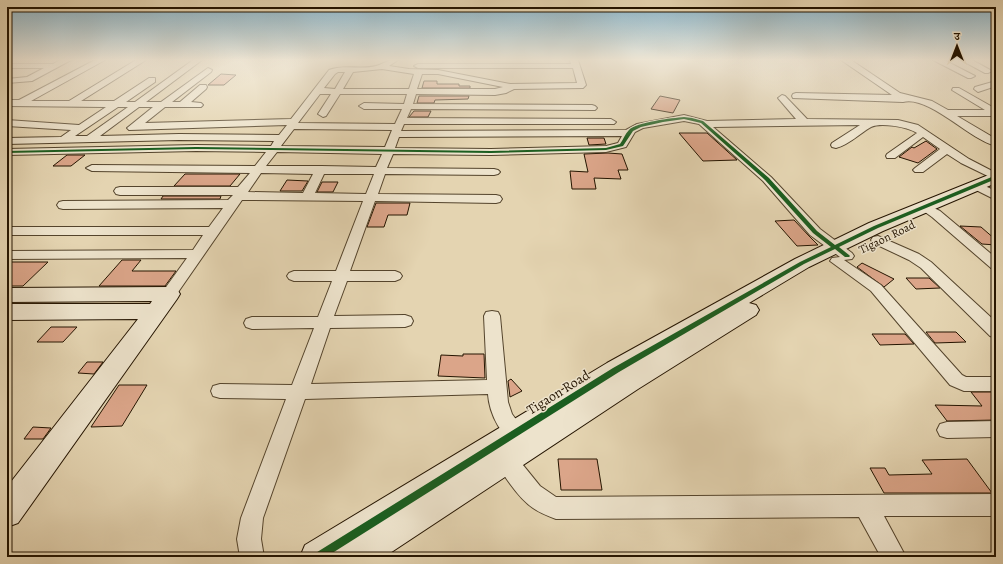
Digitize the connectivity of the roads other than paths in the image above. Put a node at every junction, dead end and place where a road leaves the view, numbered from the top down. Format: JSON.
{"nodes":[{"id":1,"x":53,"y":86,"type":"edge"},
{"id":2,"x":99,"y":86,"type":"edge"},
{"id":3,"x":143,"y":86,"type":"edge"},
{"id":4,"x":162,"y":86,"type":"edge"},
{"id":5,"x":186,"y":86,"type":"edge"},
{"id":6,"x":321,"y":86,"type":"edge"},
{"id":7,"x":340,"y":86,"type":"edge"},
{"id":8,"x":374,"y":86,"type":"edge"},
{"id":9,"x":412,"y":86,"type":"edge"},
{"id":10,"x":512,"y":86,"type":"edge"},
{"id":11,"x":884,"y":86,"type":"edge"},
{"id":12,"x":988,"y":86,"type":"edge"},
{"id":13,"x":203,"y":87,"type":"dead end"},
{"id":14,"x":978,"y":89,"type":"dead end"},
{"id":15,"x":956,"y":90,"type":"dead end"},
{"id":16,"x":317,"y":91,"type":"junction"},
{"id":17,"x":337,"y":92,"type":"junction"},
{"id":18,"x":371,"y":92,"type":"junction"},
{"id":19,"x":796,"y":96,"type":"dead end"},
{"id":20,"x":900,"y":97,"type":"junction"},
{"id":21,"x":782,"y":98,"type":"dead end"},
{"id":22,"x":7,"y":103,"type":"edge"},
{"id":23,"x":22,"y":103,"type":"junction"},
{"id":24,"x":72,"y":103,"type":"junction"},
{"id":25,"x":116,"y":104,"type":"junction"},
{"id":26,"x":138,"y":104,"type":"junction"},
{"id":27,"x":162,"y":104,"type":"junction"},
{"id":28,"x":182,"y":105,"type":"junction"},
{"id":29,"x":198,"y":105,"type":"dead end"},
{"id":30,"x":806,"y":105,"type":"dead end"},
{"id":31,"x":592,"y":108,"type":"dead end"},
{"id":32,"x":996,"y":112,"type":"edge"},
{"id":33,"x":947,"y":113,"type":"junction"},
{"id":34,"x":323,"y":114,"type":"dead end"},
{"id":35,"x":402,"y":116,"type":"junction"},
{"id":36,"x":611,"y":122,"type":"dead end"},
{"id":37,"x":804,"y":122,"type":"junction"},
{"id":38,"x":872,"y":122,"type":"junction"},
{"id":39,"x":7,"y":123,"type":"edge"},
{"id":40,"x":293,"y":124,"type":"junction"},
{"id":41,"x":705,"y":124,"type":"junction"},
{"id":42,"x":134,"y":126,"type":"junction"},
{"id":43,"x":81,"y":128,"type":"junction"},
{"id":44,"x":629,"y":133,"type":"junction"},
{"id":45,"x":923,"y":133,"type":"junction"},
{"id":46,"x":218,"y":137,"type":"junction"},
{"id":47,"x":91,"y":138,"type":"junction"},
{"id":48,"x":118,"y":138,"type":"junction"},
{"id":49,"x":282,"y":138,"type":"junction"},
{"id":50,"x":64,"y":139,"type":"junction"},
{"id":51,"x":7,"y":141,"type":"edge"},
{"id":52,"x":996,"y":143,"type":"edge"},
{"id":53,"x":836,"y":145,"type":"dead end"},
{"id":54,"x":206,"y":148,"type":"junction"},
{"id":55,"x":947,"y":149,"type":"junction"},
{"id":56,"x":274,"y":150,"type":"junction"},
{"id":57,"x":48,"y":151,"type":"junction"},
{"id":58,"x":388,"y":151,"type":"junction"},
{"id":59,"x":7,"y":152,"type":"edge"},
{"id":60,"x":891,"y":156,"type":"dead end"},
{"id":61,"x":92,"y":168,"type":"dead end"},
{"id":62,"x":186,"y":168,"type":"junction"},
{"id":63,"x":260,"y":168,"type":"junction"},
{"id":64,"x":321,"y":169,"type":"junction"},
{"id":65,"x":382,"y":170,"type":"junction"},
{"id":66,"x":919,"y":170,"type":"dead end"},
{"id":67,"x":494,"y":172,"type":"dead end"},
{"id":68,"x":992,"y":185,"type":"edge"},
{"id":69,"x":120,"y":191,"type":"dead end"},
{"id":70,"x":238,"y":197,"type":"junction"},
{"id":71,"x":307,"y":197,"type":"junction"},
{"id":72,"x":370,"y":198,"type":"junction"},
{"id":73,"x":496,"y":199,"type":"dead end"},
{"id":74,"x":64,"y":205,"type":"dead end"},
{"id":75,"x":930,"y":210,"type":"junction"},
{"id":76,"x":214,"y":230,"type":"junction"},
{"id":77,"x":7,"y":231,"type":"edge"},
{"id":78,"x":878,"y":240,"type":"junction"},
{"id":79,"x":197,"y":254,"type":"junction"},
{"id":80,"x":7,"y":255,"type":"edge"},
{"id":81,"x":834,"y":255,"type":"junction"},
{"id":82,"x":996,"y":265,"type":"edge"},
{"id":83,"x":294,"y":276,"type":"dead end"},
{"id":84,"x":341,"y":276,"type":"junction"},
{"id":85,"x":395,"y":276,"type":"dead end"},
{"id":86,"x":7,"y":295,"type":"edge"},
{"id":87,"x":162,"y":303,"type":"junction"},
{"id":88,"x":7,"y":312,"type":"edge"},
{"id":89,"x":492,"y":316,"type":"dead end"},
{"id":90,"x":405,"y":321,"type":"dead end"},
{"id":91,"x":325,"y":322,"type":"junction"},
{"id":92,"x":252,"y":323,"type":"dead end"},
{"id":93,"x":996,"y":332,"type":"edge"},
{"id":94,"x":996,"y":384,"type":"edge"},
{"id":95,"x":496,"y":387,"type":"junction"},
{"id":96,"x":220,"y":392,"type":"dead end"},
{"id":97,"x":299,"y":392,"type":"junction"},
{"id":98,"x":996,"y":429,"type":"edge"},
{"id":99,"x":947,"y":430,"type":"dead end"},
{"id":100,"x":506,"y":446,"type":"junction"},
{"id":101,"x":11,"y":500,"type":"edge"},
{"id":102,"x":865,"y":505,"type":"junction"},
{"id":103,"x":996,"y":505,"type":"edge"},
{"id":104,"x":252,"y":557,"type":"edge"},
{"id":105,"x":316,"y":557,"type":"edge"},
{"id":106,"x":354,"y":557,"type":"edge"},
{"id":107,"x":894,"y":557,"type":"edge"}],
"edges":[{"from":1,"to":23,"type":"street"},
{"from":2,"to":24,"type":"street"},
{"from":3,"to":25,"type":"street"},
{"from":4,"to":26,"type":"street"},
{"from":5,"to":27,"type":"street"},
{"from":6,"to":16,"type":"street"},
{"from":7,"to":17,"type":"street"},
{"from":8,"to":18,"type":"street"},
{"from":9,"to":35,"type":"street"},
{"from":10,"to":35,"type":"street"},
{"from":11,"to":20,"type":"street"},
{"from":12,"to":14,"type":"street"},
{"from":13,"to":28,"type":"street"},
{"from":15,"to":32,"type":"street"},
{"from":16,"to":17,"type":"street"},
{"from":16,"to":40,"type":"street"},
{"from":17,"to":18,"type":"street"},
{"from":17,"to":34,"type":"street"},
{"from":18,"to":35,"type":"street"},
{"from":18,"to":35,"type":"street"},
{"from":19,"to":20,"type":"street"},
{"from":20,"to":30,"type":"street"},
{"from":20,"to":33,"type":"street"},
{"from":21,"to":37,"type":"street"},
{"from":22,"to":23,"type":"street"},
{"from":23,"to":24,"type":"street"},
{"from":24,"to":25,"type":"street"},
{"from":25,"to":26,"type":"street"},
{"from":25,"to":43,"type":"street"},
{"from":26,"to":27,"type":"street"},
{"from":26,"to":47,"type":"street"},
{"from":27,"to":28,"type":"street"},
{"from":27,"to":42,"type":"street"},
{"from":28,"to":29,"type":"street"},
{"from":31,"to":35,"type":"street"},
{"from":32,"to":33,"type":"street"},
{"from":33,"to":52,"type":"street"},
{"from":35,"to":36,"type":"street"},
{"from":35,"to":40,"type":"street"},
{"from":35,"to":44,"type":"street"},
{"from":35,"to":58,"type":"street"},
{"from":37,"to":38,"type":"street"},
{"from":37,"to":41,"type":"street"},
{"from":38,"to":45,"type":"street"},
{"from":38,"to":53,"type":"street"},
{"from":39,"to":43,"type":"street"},
{"from":40,"to":42,"type":"street"},
{"from":40,"to":49,"type":"street"},
{"from":41,"to":44,"type":"street"},
{"from":41,"to":81,"type":"street"},
{"from":42,"to":48,"type":"street"},
{"from":43,"to":50,"type":"street"},
{"from":44,"to":58,"type":"street"},
{"from":45,"to":55,"type":"street"},
{"from":45,"to":60,"type":"street"},
{"from":46,"to":48,"type":"street"},
{"from":46,"to":49,"type":"street"},
{"from":46,"to":54,"type":"street"},
{"from":47,"to":48,"type":"street"},
{"from":47,"to":50,"type":"street"},
{"from":49,"to":56,"type":"street"},
{"from":50,"to":51,"type":"street"},
{"from":50,"to":57,"type":"street"},
{"from":54,"to":56,"type":"street"},
{"from":54,"to":57,"type":"street"},
{"from":54,"to":62,"type":"street"},
{"from":55,"to":66,"type":"street"},
{"from":55,"to":68,"type":"street"},
{"from":56,"to":58,"type":"street"},
{"from":56,"to":63,"type":"street"},
{"from":57,"to":59,"type":"street"},
{"from":58,"to":65,"type":"street"},
{"from":61,"to":62,"type":"street"},
{"from":62,"to":63,"type":"street"},
{"from":63,"to":64,"type":"street"},
{"from":63,"to":70,"type":"street"},
{"from":64,"to":65,"type":"street"},
{"from":64,"to":71,"type":"street"},
{"from":65,"to":67,"type":"street"},
{"from":65,"to":72,"type":"street"},
{"from":68,"to":75,"type":"street","name":"Tigaon Road"},
{"from":69,"to":70,"type":"street"},
{"from":70,"to":71,"type":"street"},
{"from":70,"to":74,"type":"street"},
{"from":70,"to":76,"type":"street"},
{"from":71,"to":72,"type":"street"},
{"from":72,"to":73,"type":"street"},
{"from":72,"to":84,"type":"street"},
{"from":75,"to":78,"type":"street","name":"Tigaon Road"},
{"from":75,"to":81,"type":"street"},
{"from":75,"to":82,"type":"street"},
{"from":76,"to":77,"type":"street"},
{"from":76,"to":79,"type":"street"},
{"from":78,"to":81,"type":"street","name":"Tigaon Road"},
{"from":78,"to":93,"type":"street"},
{"from":79,"to":80,"type":"street"},
{"from":79,"to":87,"type":"street"},
{"from":81,"to":94,"type":"street"},
{"from":81,"to":100,"type":"street","name":"Tigaon Road"},
{"from":83,"to":84,"type":"street"},
{"from":84,"to":85,"type":"street"},
{"from":84,"to":91,"type":"street"},
{"from":86,"to":87,"type":"street"},
{"from":87,"to":88,"type":"street"},
{"from":87,"to":101,"type":"street"},
{"from":89,"to":95,"type":"street"},
{"from":90,"to":91,"type":"street"},
{"from":91,"to":92,"type":"street"},
{"from":91,"to":97,"type":"street"},
{"from":95,"to":97,"type":"street"},
{"from":95,"to":100,"type":"street"},
{"from":96,"to":97,"type":"street"},
{"from":97,"to":104,"type":"street"},
{"from":98,"to":99,"type":"street"},
{"from":100,"to":102,"type":"street"},
{"from":100,"to":105,"type":"street","name":"Tigaon Road"},
{"from":100,"to":106,"type":"street","name":"Tigaon Road"},
{"from":102,"to":103,"type":"street"},
{"from":102,"to":107,"type":"street"}]}
